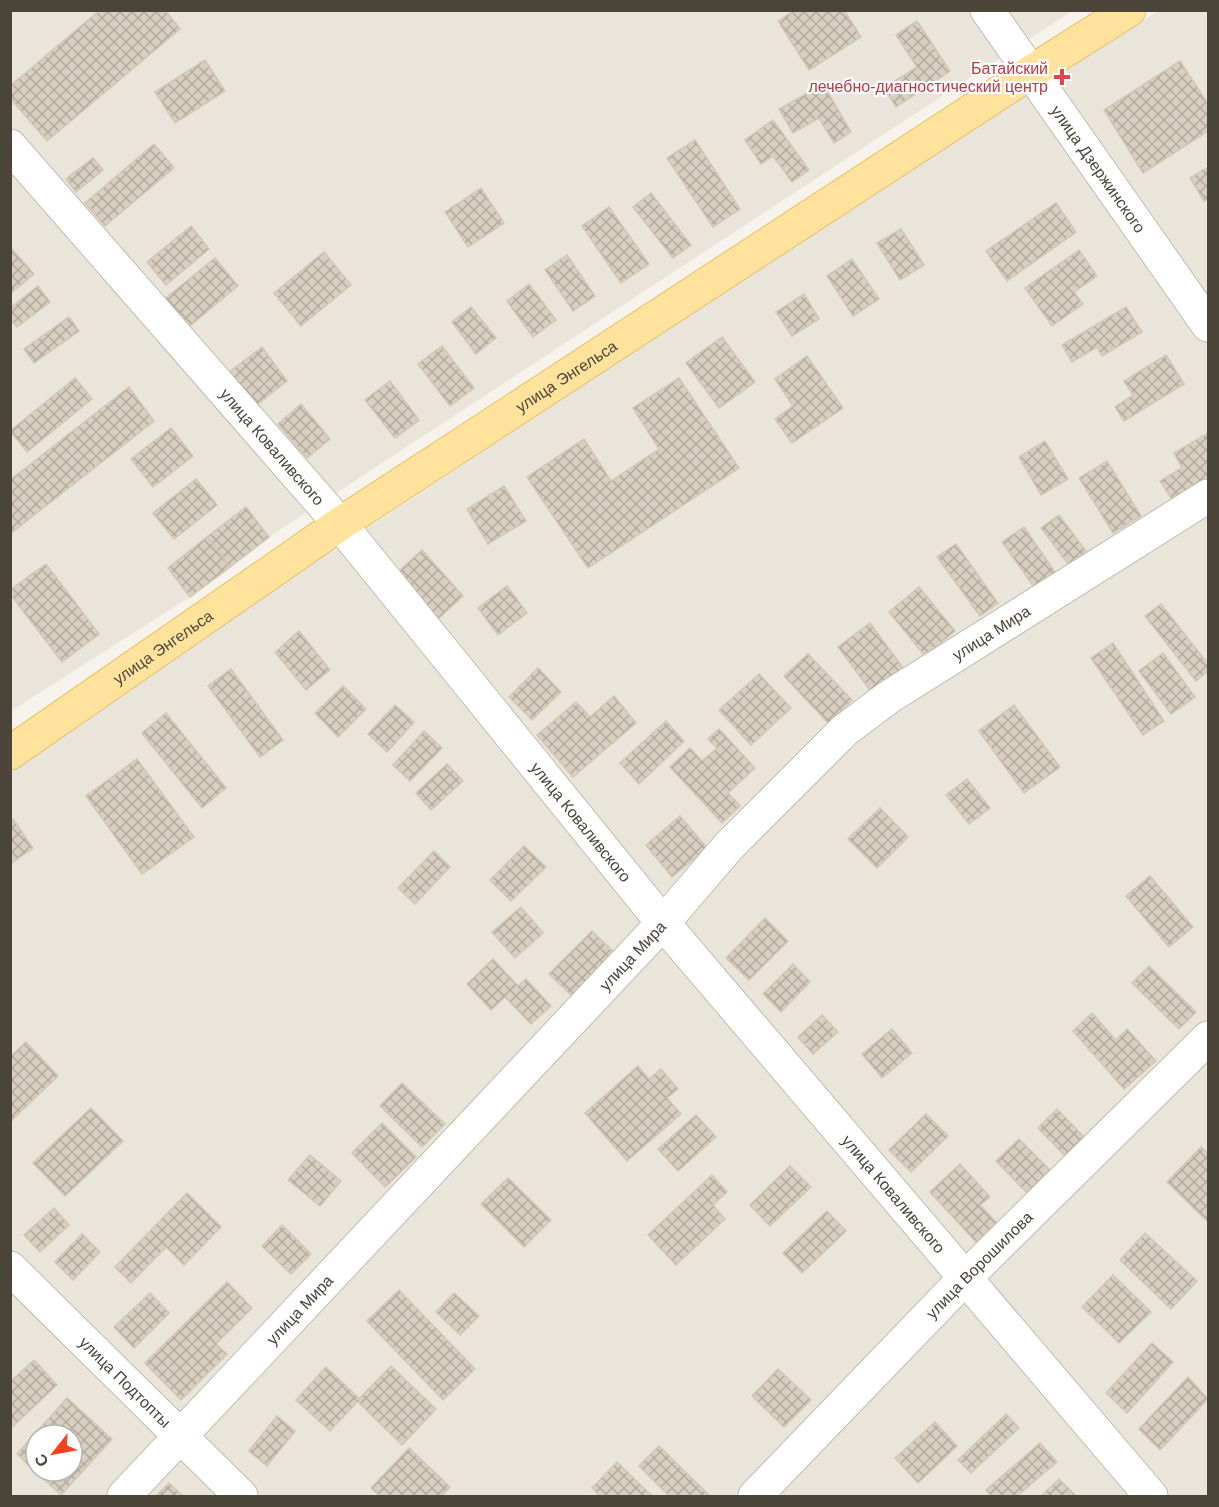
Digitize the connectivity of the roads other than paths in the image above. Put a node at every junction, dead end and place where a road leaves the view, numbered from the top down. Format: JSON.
{"nodes":[{"id":1,"x":987,"y":10,"type":"edge"},
{"id":2,"x":1129,"y":10,"type":"edge"},
{"id":3,"x":1031,"y":72,"type":"junction"},
{"id":4,"x":10,"y":146,"type":"edge"},
{"id":5,"x":1209,"y":325,"type":"edge"},
{"id":6,"x":1209,"y":496,"type":"edge"},
{"id":7,"x":340,"y":524,"type":"junction"},
{"id":8,"x":10,"y":753,"type":"edge"},
{"id":9,"x":663,"y":923,"type":"junction"},
{"id":10,"x":1209,"y":1038,"type":"edge"},
{"id":11,"x":10,"y":1268,"type":"edge"},
{"id":12,"x":966,"y":1277,"type":"junction"},
{"id":13,"x":180,"y":1438,"type":"junction"},
{"id":14,"x":124,"y":1497,"type":"edge"},
{"id":15,"x":241,"y":1497,"type":"edge"},
{"id":16,"x":755,"y":1497,"type":"edge"},
{"id":17,"x":1151,"y":1497,"type":"edge"}],
"edges":[{"from":1,"to":3,"type":"street","name":"улица Дзержинского"},
{"from":2,"to":3,"type":"main road","name":"улица Энгельса"},
{"from":3,"to":5,"type":"street","name":"улица Дзержинского"},
{"from":3,"to":7,"type":"main road","name":"улица Энгельса"},
{"from":4,"to":7,"type":"street","name":"улица Коваливского"},
{"from":6,"to":9,"type":"street","name":"улица Мира"},
{"from":7,"to":8,"type":"main road","name":"улица Энгельса"},
{"from":7,"to":9,"type":"street","name":"улица Коваливского"},
{"from":9,"to":12,"type":"street","name":"улица Коваливского"},
{"from":9,"to":13,"type":"street","name":"улица Мира"},
{"from":10,"to":12,"type":"street","name":"улица Ворошилова"},
{"from":11,"to":13,"type":"street","name":"улица Подтопты"},
{"from":12,"to":16,"type":"street","name":"улица Ворошилова"},
{"from":12,"to":17,"type":"street","name":"улица Коваливского"},
{"from":13,"to":14,"type":"street","name":"улица Мира"},
{"from":13,"to":15,"type":"street","name":"улица Подтопты"}]}
